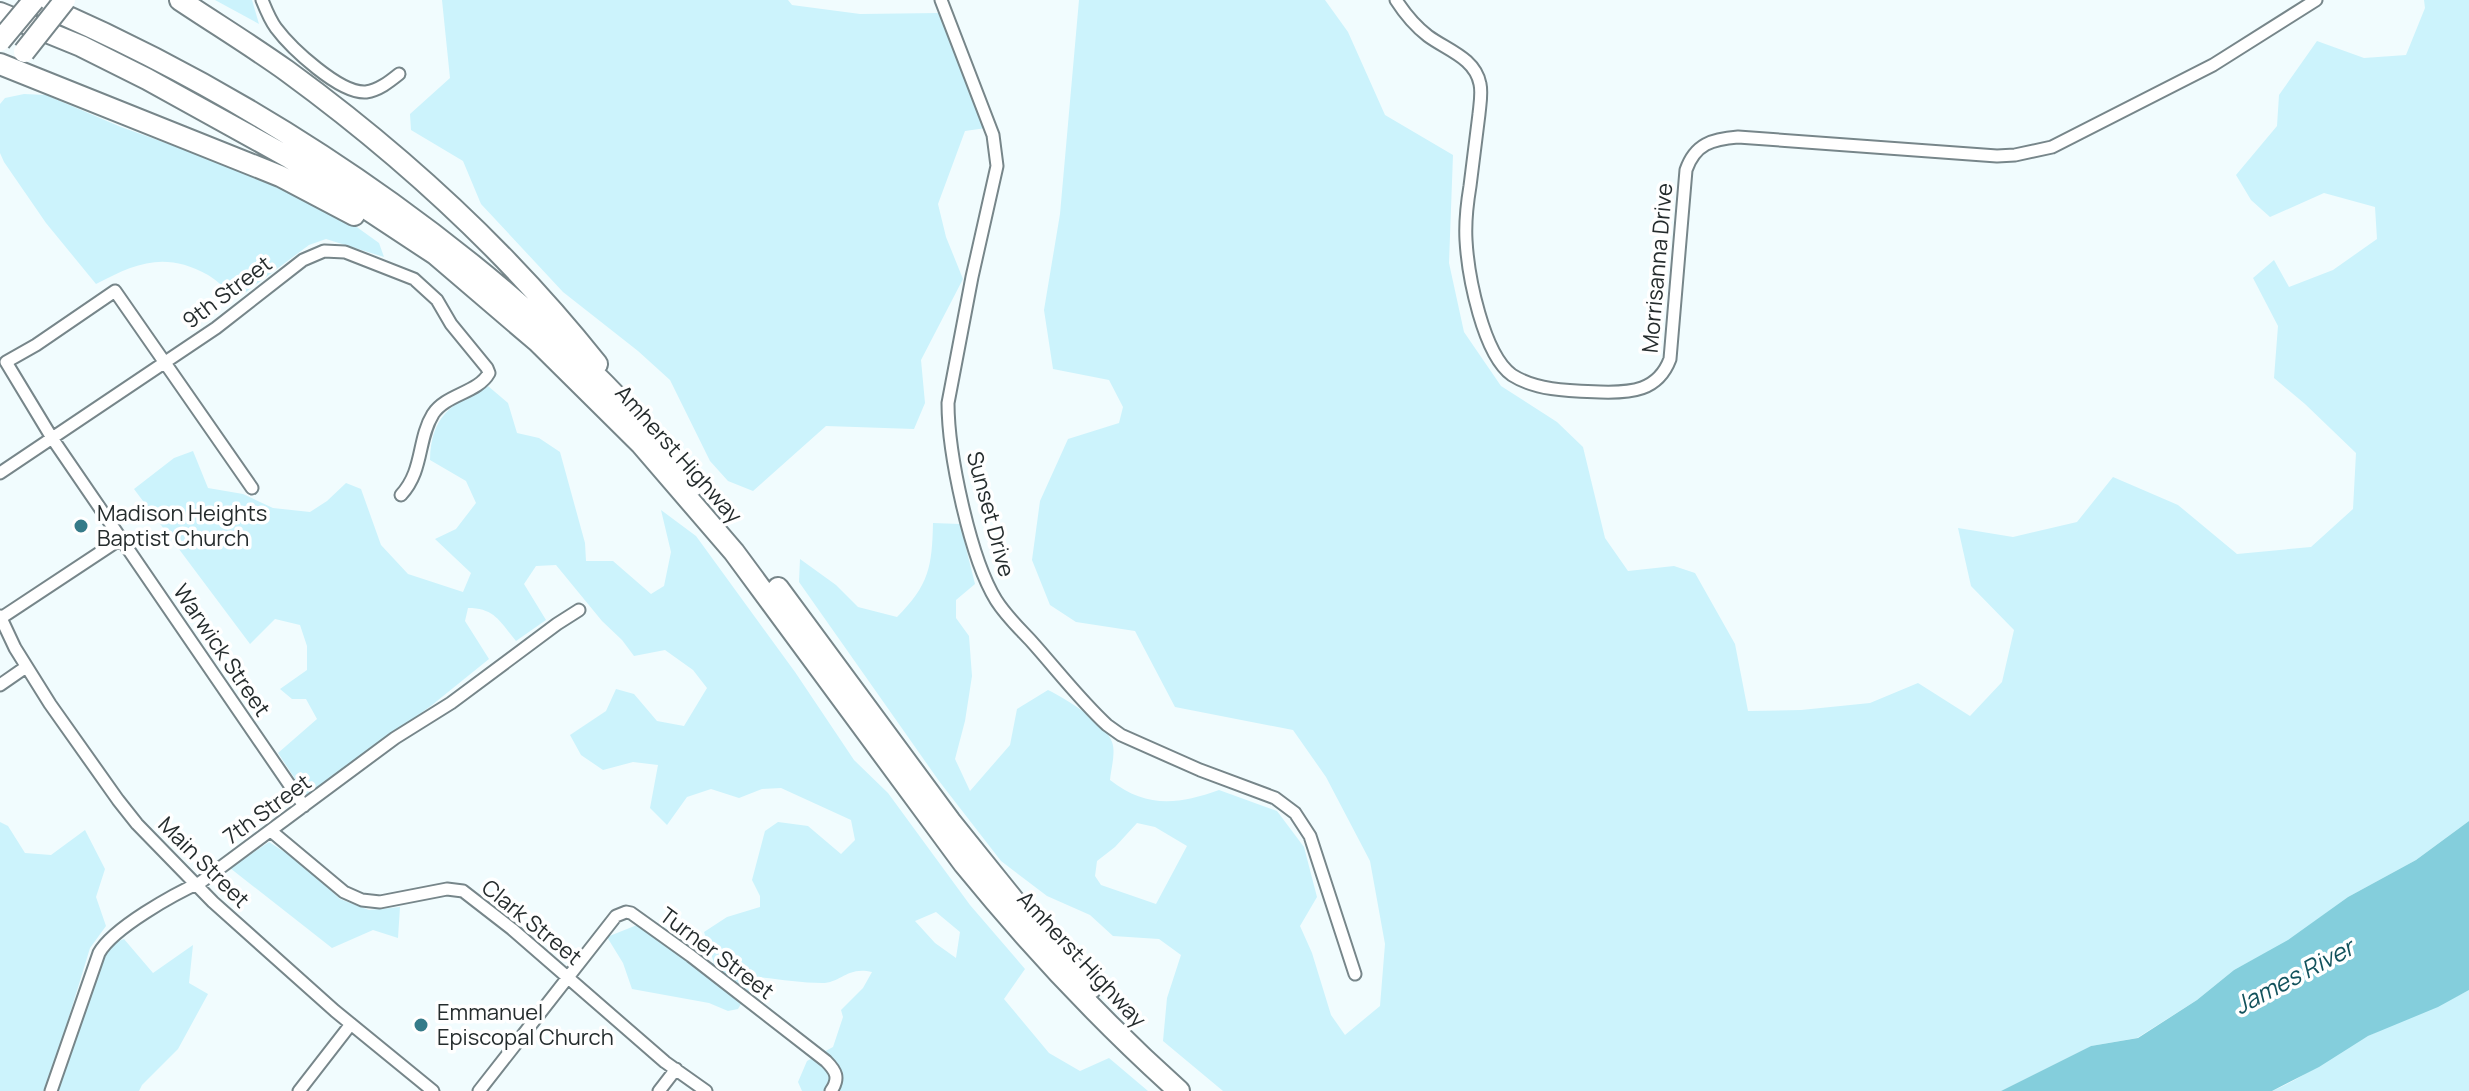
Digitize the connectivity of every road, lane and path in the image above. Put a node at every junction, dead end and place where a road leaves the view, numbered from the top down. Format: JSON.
{"nodes":[{"id":1,"x":32,"y":0,"type":"edge"},
{"id":2,"x":65,"y":0,"type":"edge"},
{"id":3,"x":180,"y":0,"type":"edge"},
{"id":4,"x":262,"y":0,"type":"edge"},
{"id":5,"x":941,"y":0,"type":"edge"},
{"id":6,"x":1396,"y":0,"type":"edge"},
{"id":7,"x":2316,"y":0,"type":"edge"},
{"id":8,"x":0,"y":13,"type":"edge"},
{"id":9,"x":0,"y":41,"type":"edge"},
{"id":10,"x":5,"y":66,"type":"edge"},
{"id":11,"x":399,"y":74,"type":"dead end"},
{"id":12,"x":538,"y":342,"type":"junction"},
{"id":13,"x":166,"y":362,"type":"junction"},
{"id":14,"x":52,"y":438,"type":"junction"},
{"id":15,"x":657,"y":439,"type":"junction"},
{"id":16,"x":0,"y":473,"type":"edge"},
{"id":17,"x":252,"y":488,"type":"dead end"},
{"id":18,"x":401,"y":495,"type":"dead end"},
{"id":19,"x":122,"y":538,"type":"junction"},
{"id":20,"x":579,"y":610,"type":"dead end"},
{"id":21,"x":0,"y":617,"type":"edge"},
{"id":22,"x":26,"y":667,"type":"junction"},
{"id":23,"x":0,"y":685,"type":"edge"},
{"id":24,"x":304,"y":806,"type":"junction"},
{"id":25,"x":271,"y":831,"type":"junction"},
{"id":26,"x":194,"y":885,"type":"junction"},
{"id":27,"x":1355,"y":974,"type":"dead end"},
{"id":28,"x":567,"y":976,"type":"junction"},
{"id":29,"x":351,"y":1024,"type":"junction"},
{"id":30,"x":676,"y":1069,"type":"junction"},
{"id":31,"x":51,"y":1091,"type":"edge"},
{"id":32,"x":299,"y":1091,"type":"edge"},
{"id":33,"x":433,"y":1091,"type":"edge"},
{"id":34,"x":479,"y":1091,"type":"edge"},
{"id":35,"x":659,"y":1091,"type":"edge"},
{"id":36,"x":706,"y":1091,"type":"edge"},
{"id":37,"x":831,"y":1091,"type":"edge"},
{"id":38,"x":1179,"y":1091,"type":"edge"},
{"id":39,"x":1197,"y":1091,"type":"edge"}],
"edges":[{"from":1,"to":9,"type":"highway","bridge":true},
{"from":1,"to":15,"type":"highway","name":"Amherst Highway"},
{"from":2,"to":10,"type":"highway","bridge":true},
{"from":3,"to":15,"type":"highway"},
{"from":4,"to":11,"type":"street"},
{"from":5,"to":27,"type":"street","name":"Sunset Drive"},
{"from":6,"to":7,"type":"street","name":"Morrisanna Drive"},
{"from":8,"to":12,"type":"highway","name":"Amherst Highway"},
{"from":10,"to":12,"type":"highway"},
{"from":12,"to":38,"type":"highway","name":"Amherst Highway"},
{"from":13,"to":14,"type":"street","name":"9th Street"},
{"from":13,"to":14,"type":"street","name":"Warwick Street"},
{"from":13,"to":17,"type":"street"},
{"from":13,"to":18,"type":"street","name":"9th Street"},
{"from":14,"to":16,"type":"street","name":"9th Street"},
{"from":14,"to":19,"type":"street","name":"Warwick Street"},
{"from":15,"to":39,"type":"highway","name":"Amherst Highway"},
{"from":19,"to":21,"type":"street"},
{"from":19,"to":24,"type":"street","name":"Warwick Street"},
{"from":20,"to":24,"type":"street","name":"7th Street"},
{"from":21,"to":22,"type":"street","name":"Main Street"},
{"from":22,"to":23,"type":"street"},
{"from":22,"to":26,"type":"street","name":"Main Street"},
{"from":24,"to":25,"type":"street","name":"7th Street"},
{"from":25,"to":26,"type":"street","name":"7th Street"},
{"from":25,"to":28,"type":"street","name":"Clark Street"},
{"from":26,"to":29,"type":"street","name":"Main Street"},
{"from":26,"to":31,"type":"street","name":"7th Street"},
{"from":28,"to":30,"type":"street","name":"Clark Street"},
{"from":28,"to":34,"type":"street"},
{"from":28,"to":37,"type":"street","name":"Turner Street"},
{"from":29,"to":32,"type":"street"},
{"from":29,"to":33,"type":"street","name":"Main Street"},
{"from":30,"to":35,"type":"street"},
{"from":30,"to":36,"type":"street","name":"Clark Street"}]}
